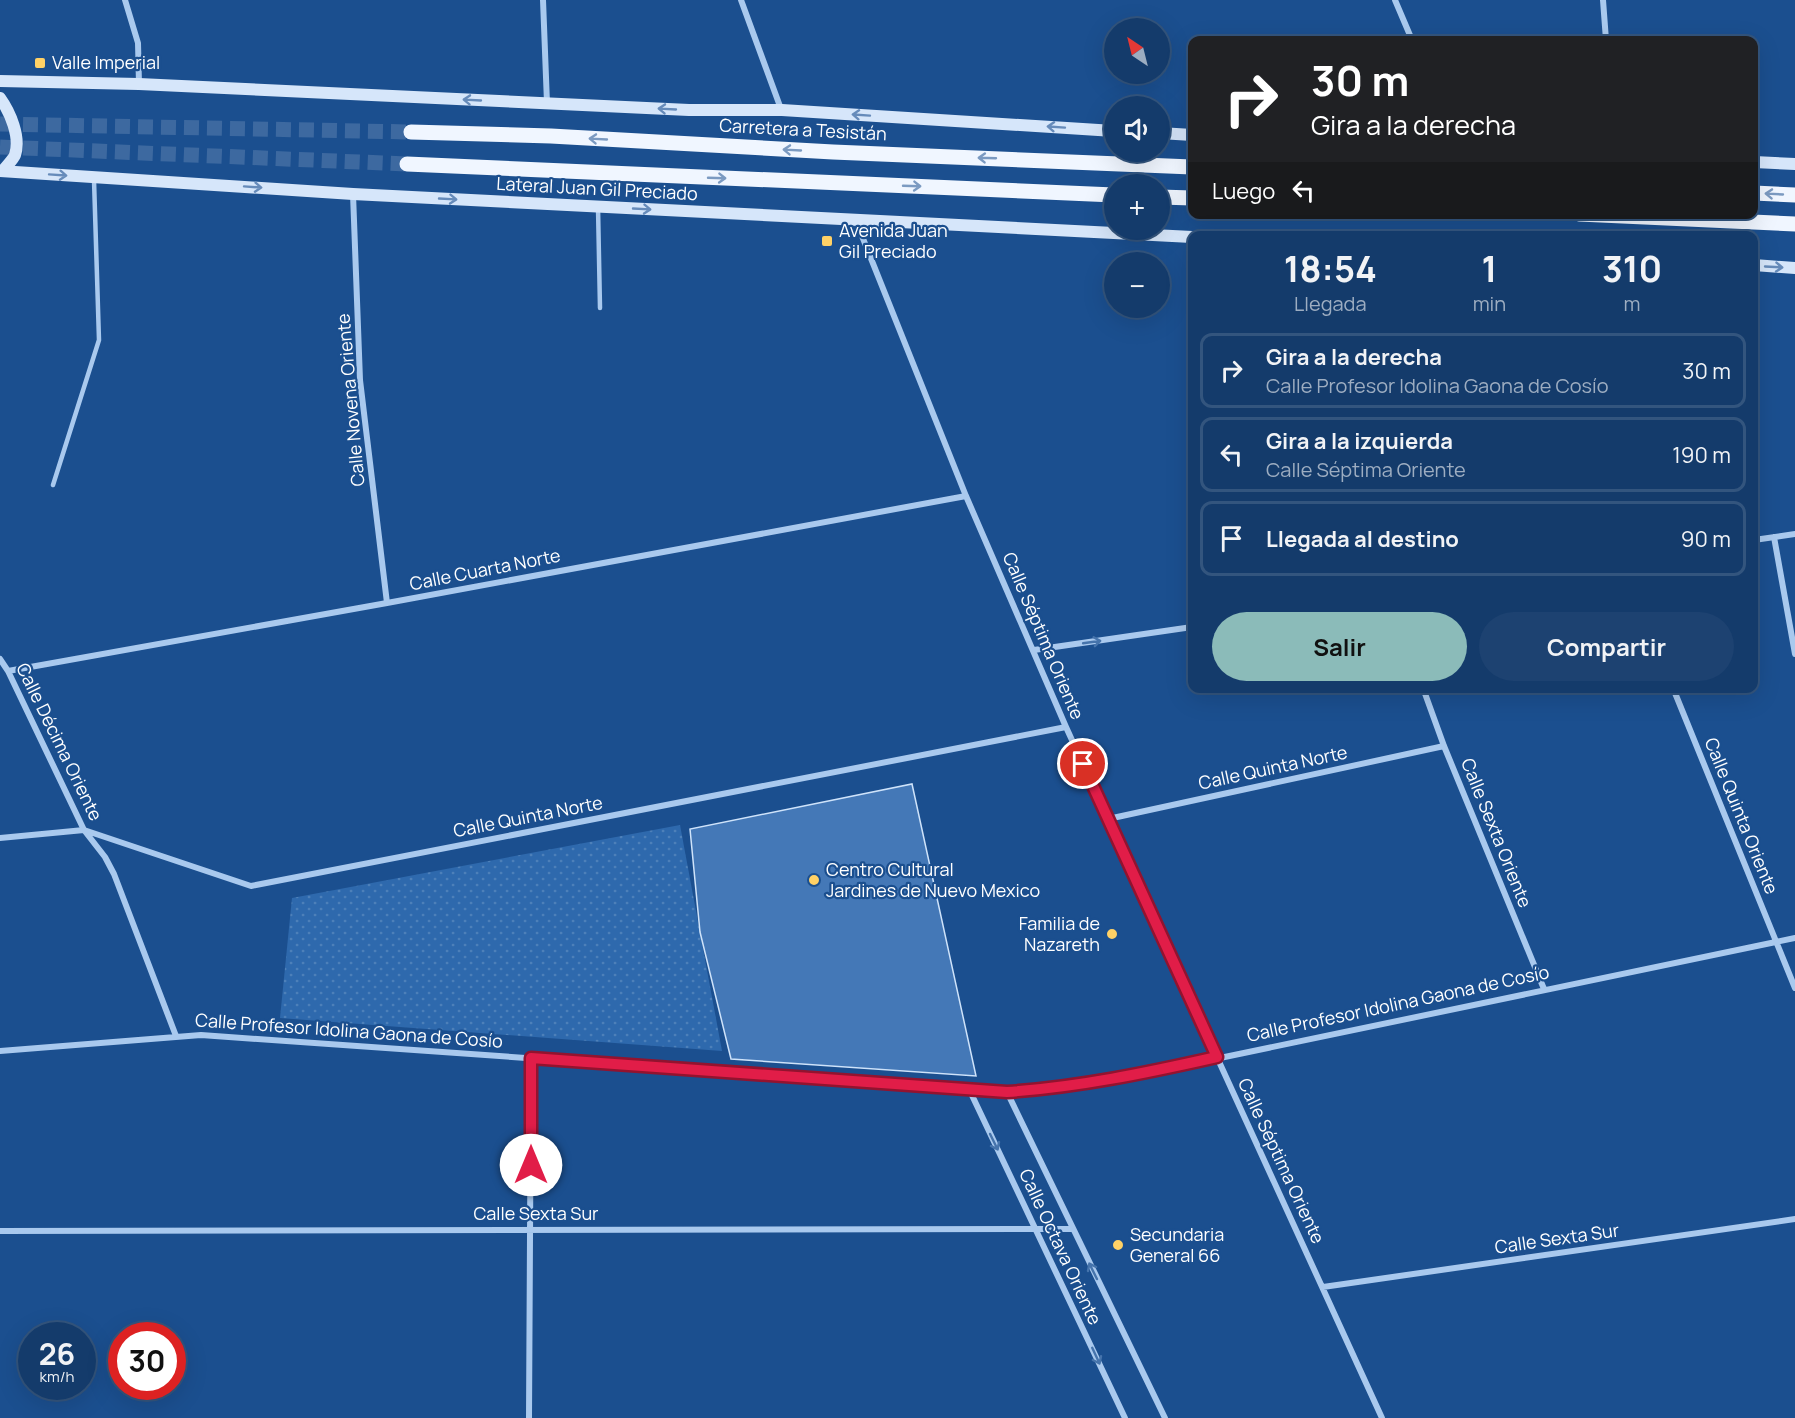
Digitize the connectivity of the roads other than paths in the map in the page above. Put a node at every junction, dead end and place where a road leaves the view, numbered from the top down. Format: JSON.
{"nodes":[{"id":1,"x":125,"y":0,"type":"edge"},
{"id":2,"x":543,"y":0,"type":"edge"},
{"id":3,"x":741,"y":0,"type":"edge"},
{"id":4,"x":1395,"y":0,"type":"edge"},
{"id":5,"x":1603,"y":0,"type":"edge"},
{"id":6,"x":1410,"y":36,"type":"edge"},
{"id":7,"x":1606,"y":36,"type":"edge"},
{"id":8,"x":0,"y":81,"type":"edge"},
{"id":9,"x":139,"y":84,"type":"junction"},
{"id":10,"x":0,"y":98,"type":"edge"},
{"id":11,"x":547,"y":103,"type":"junction"},
{"id":12,"x":782,"y":110,"type":"junction"},
{"id":13,"x":1104,"y":129,"type":"edge"},
{"id":14,"x":411,"y":132,"type":"tunnel mouth"},
{"id":15,"x":1170,"y":134,"type":"edge"},
{"id":16,"x":1188,"y":135,"type":"edge"},
{"id":17,"x":1758,"y":162,"type":"edge"},
{"id":18,"x":407,"y":164,"type":"tunnel mouth"},
{"id":19,"x":1795,"y":164,"type":"edge"},
{"id":20,"x":1188,"y":167,"type":"edge"},
{"id":21,"x":1,"y":171,"type":"edge"},
{"id":22,"x":94,"y":177,"type":"junction"},
{"id":23,"x":1758,"y":193,"type":"edge"},
{"id":24,"x":353,"y":194,"type":"junction"},
{"id":25,"x":1104,"y":195,"type":"edge"},
{"id":26,"x":1795,"y":195,"type":"edge"},
{"id":27,"x":1170,"y":197,"type":"edge"},
{"id":28,"x":1188,"y":198,"type":"edge"},
{"id":29,"x":598,"y":207,"type":"junction"},
{"id":30,"x":1687,"y":219,"type":"edge"},
{"id":31,"x":856,"y":220,"type":"junction"},
{"id":32,"x":1795,"y":224,"type":"edge"},
{"id":33,"x":1188,"y":237,"type":"edge"},
{"id":34,"x":1758,"y":266,"type":"edge"},
{"id":35,"x":1795,"y":268,"type":"edge"},
{"id":36,"x":600,"y":308,"type":"dead end"},
{"id":37,"x":53,"y":485,"type":"dead end"},
{"id":38,"x":966,"y":496,"type":"junction"},
{"id":39,"x":1795,"y":534,"type":"edge"},
{"id":40,"x":1774,"y":537,"type":"junction"},
{"id":41,"x":1758,"y":539,"type":"edge"},
{"id":42,"x":387,"y":603,"type":"junction"},
{"id":43,"x":1188,"y":628,"type":"edge"},
{"id":44,"x":1034,"y":651,"type":"junction"},
{"id":45,"x":1795,"y":654,"type":"edge"},
{"id":46,"x":0,"y":659,"type":"edge"},
{"id":47,"x":8,"y":671,"type":"junction"},
{"id":48,"x":1425,"y":693,"type":"edge"},
{"id":49,"x":1675,"y":693,"type":"edge"},
{"id":50,"x":1066,"y":727,"type":"junction"},
{"id":51,"x":1444,"y":746,"type":"junction"},
{"id":52,"x":1108,"y":819,"type":"junction"},
{"id":53,"x":84,"y":830,"type":"junction"},
{"id":54,"x":0,"y":838,"type":"edge"},
{"id":55,"x":1795,"y":938,"type":"edge"},
{"id":56,"x":1776,"y":943,"type":"junction"},
{"id":57,"x":1795,"y":988,"type":"edge"},
{"id":58,"x":1544,"y":989,"type":"junction"},
{"id":59,"x":177,"y":1036,"type":"junction"},
{"id":60,"x":0,"y":1051,"type":"edge"},
{"id":61,"x":1217,"y":1057,"type":"junction"},
{"id":62,"x":531,"y":1058,"type":"junction"},
{"id":63,"x":969,"y":1089,"type":"junction"},
{"id":64,"x":1007,"y":1092,"type":"junction"},
{"id":65,"x":1795,"y":1219,"type":"edge"},
{"id":66,"x":530,"y":1229,"type":"junction"},
{"id":67,"x":1035,"y":1229,"type":"junction"},
{"id":68,"x":1073,"y":1229,"type":"junction"},
{"id":69,"x":0,"y":1231,"type":"edge"},
{"id":70,"x":1323,"y":1287,"type":"junction"},
{"id":71,"x":530,"y":1418,"type":"edge"},
{"id":72,"x":1125,"y":1418,"type":"edge"},
{"id":73,"x":1165,"y":1418,"type":"edge"},
{"id":74,"x":1382,"y":1418,"type":"edge"}],
"edges":[{"from":1,"to":9,"type":"street"},
{"from":2,"to":11,"type":"street"},
{"from":3,"to":12,"type":"street"},
{"from":4,"to":6,"type":"street"},
{"from":5,"to":7,"type":"street"},
{"from":8,"to":9,"type":"main road"},
{"from":11,"to":9,"type":"main road","one_way":true},
{"from":10,"to":21,"type":"main road"},
{"from":12,"to":11,"type":"main road","one_way":true},
{"from":13,"to":12,"type":"main road","one_way":true},
{"from":20,"to":14,"type":"main road","name":"Carretera a Tesistán","one_way":true},
{"from":15,"to":16,"type":"main road"},
{"from":17,"to":19,"type":"main road"},
{"from":18,"to":25,"type":"main road","one_way":true},
{"from":21,"to":22,"type":"main road","name":"Lateral Juan Gil Preciado","one_way":true},
{"from":22,"to":24,"type":"main road","name":"Lateral Juan Gil Preciado","one_way":true},
{"from":22,"to":37,"type":"lane"},
{"from":26,"to":23,"type":"main road","one_way":true},
{"from":24,"to":29,"type":"main road","name":"Lateral Juan Gil Preciado","one_way":true},
{"from":24,"to":42,"type":"street","name":"Calle Novena Oriente"},
{"from":27,"to":28,"type":"main road"},
{"from":29,"to":31,"type":"main road","name":"Lateral Juan Gil Preciado","one_way":true},
{"from":29,"to":36,"type":"lane"},
{"from":30,"to":32,"type":"main road"},
{"from":31,"to":33,"type":"main road","name":"Lateral Juan Gil Preciado"},
{"from":31,"to":38,"type":"street","name":"Calle Séptima Oriente"},
{"from":34,"to":35,"type":"main road","one_way":true},
{"from":38,"to":42,"type":"street","name":"Calle Cuarta Norte"},
{"from":38,"to":44,"type":"street","name":"Calle Séptima Oriente"},
{"from":39,"to":40,"type":"street"},
{"from":40,"to":41,"type":"street"},
{"from":40,"to":45,"type":"street"},
{"from":42,"to":47,"type":"street","name":"Calle Cuarta Norte"},
{"from":44,"to":43,"type":"street","one_way":true},
{"from":44,"to":50,"type":"street","name":"Calle Séptima Oriente"},
{"from":46,"to":47,"type":"street","name":"Calle Décima Oriente"},
{"from":47,"to":53,"type":"street","name":"Calle Décima Oriente"},
{"from":48,"to":51,"type":"street","name":"Calle Sexta Oriente"},
{"from":49,"to":56,"type":"street","name":"Calle Quinta Oriente"},
{"from":50,"to":52,"type":"street","name":"Calle Séptima Oriente"},
{"from":50,"to":53,"type":"street","name":"Calle Quinta Norte"},
{"from":51,"to":52,"type":"street","name":"Calle Quinta Norte"},
{"from":51,"to":58,"type":"street","name":"Calle Sexta Oriente"},
{"from":52,"to":61,"type":"street","name":"Calle Séptima Oriente"},
{"from":53,"to":54,"type":"street","name":"Calle Quinta Norte"},
{"from":53,"to":59,"type":"street","name":"Calle Décima Oriente"},
{"from":55,"to":56,"type":"street","name":"Calle Profesor Idolina Gaona de Cosío"},
{"from":56,"to":57,"type":"street","name":"Calle Quinta Oriente"},
{"from":56,"to":58,"type":"street","name":"Calle Profesor Idolina Gaona de Cosío"},
{"from":58,"to":61,"type":"street","name":"Calle Profesor Idolina Gaona de Cosío"},
{"from":59,"to":60,"type":"street","name":"Calle Profesor Idolina Gaona de Cosío"},
{"from":59,"to":62,"type":"street","name":"Calle Profesor Idolina Gaona de Cosío"},
{"from":61,"to":64,"type":"street","name":"Calle Profesor Idolina Gaona de Cosío"},
{"from":61,"to":70,"type":"street","name":"Calle Séptima Oriente"},
{"from":62,"to":63,"type":"street","name":"Calle Profesor Idolina Gaona de Cosío"},
{"from":62,"to":66,"type":"street"},
{"from":63,"to":64,"type":"street","name":"Calle Profesor Idolina Gaona de Cosío"},
{"from":63,"to":67,"type":"street","name":"Calle Octava Oriente","one_way":true},
{"from":64,"to":68,"type":"street","name":"Calle Octava Oriente"},
{"from":65,"to":70,"type":"street","name":"Calle Sexta Sur"},
{"from":66,"to":67,"type":"street","name":"Calle Sexta Sur"},
{"from":66,"to":69,"type":"street","name":"Calle Sexta Sur"},
{"from":66,"to":71,"type":"street"},
{"from":67,"to":68,"type":"street","name":"Calle Sexta Sur"},
{"from":67,"to":72,"type":"street","name":"Calle Octava Oriente","one_way":true},
{"from":73,"to":68,"type":"street","name":"Calle Octava Oriente","one_way":true},
{"from":70,"to":74,"type":"street","name":"Calle Séptima Oriente"}]}
